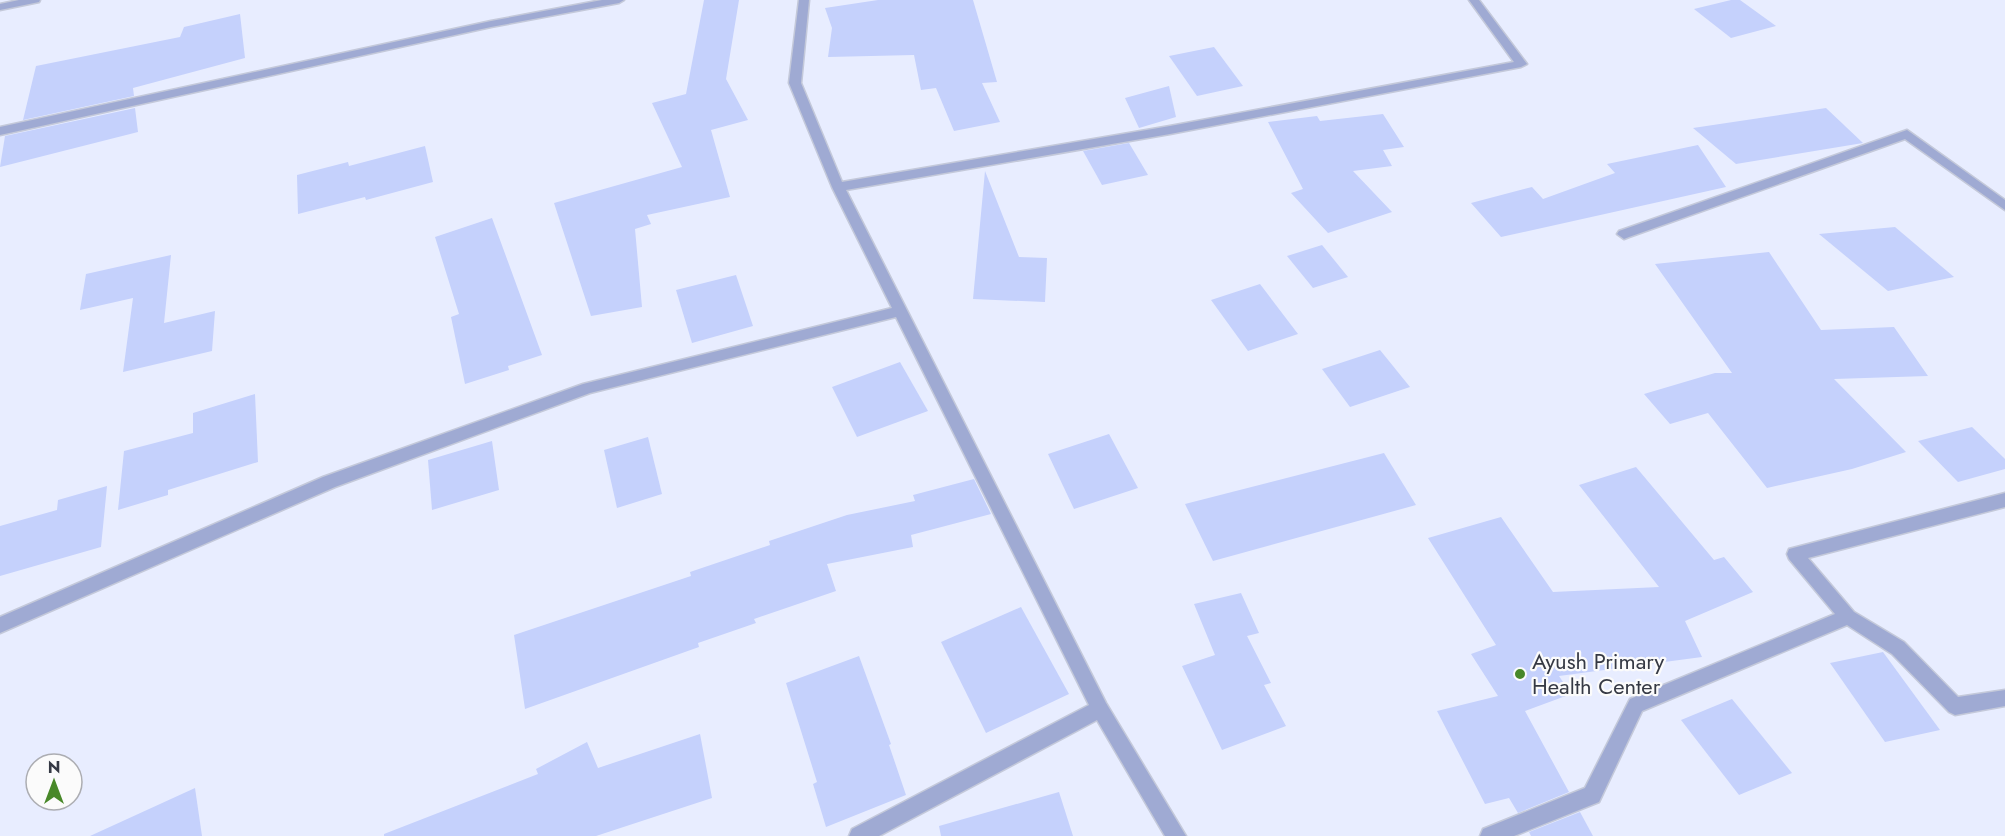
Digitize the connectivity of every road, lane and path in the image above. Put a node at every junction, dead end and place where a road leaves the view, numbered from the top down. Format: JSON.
{"nodes":[{"id":1,"x":35,"y":0,"type":"edge"},
{"id":2,"x":619,"y":0,"type":"edge"},
{"id":3,"x":804,"y":0,"type":"edge"},
{"id":4,"x":1474,"y":0,"type":"edge"},
{"id":5,"x":0,"y":7,"type":"edge"},
{"id":6,"x":0,"y":131,"type":"edge"},
{"id":7,"x":838,"y":187,"type":"junction"},
{"id":8,"x":2005,"y":206,"type":"edge"},
{"id":9,"x":1624,"y":234,"type":"dead end"},
{"id":10,"x":901,"y":311,"type":"junction"},
{"id":11,"x":2005,"y":500,"type":"edge"},
{"id":12,"x":1848,"y":618,"type":"junction"},
{"id":13,"x":0,"y":625,"type":"edge"},
{"id":14,"x":2005,"y":698,"type":"edge"},
{"id":15,"x":1100,"y":709,"type":"junction"},
{"id":16,"x":859,"y":836,"type":"edge"},
{"id":17,"x":1176,"y":836,"type":"edge"},
{"id":18,"x":1490,"y":836,"type":"edge"}],
"edges":[{"from":1,"to":5,"type":"street"},
{"from":2,"to":6,"type":"street"},
{"from":3,"to":7,"type":"street"},
{"from":4,"to":7,"type":"street"},
{"from":7,"to":10,"type":"street"},
{"from":8,"to":9,"type":"street"},
{"from":10,"to":13,"type":"street"},
{"from":10,"to":15,"type":"street"},
{"from":11,"to":12,"type":"street"},
{"from":12,"to":14,"type":"street"},
{"from":12,"to":18,"type":"street"},
{"from":15,"to":16,"type":"street"},
{"from":15,"to":17,"type":"street"}]}
